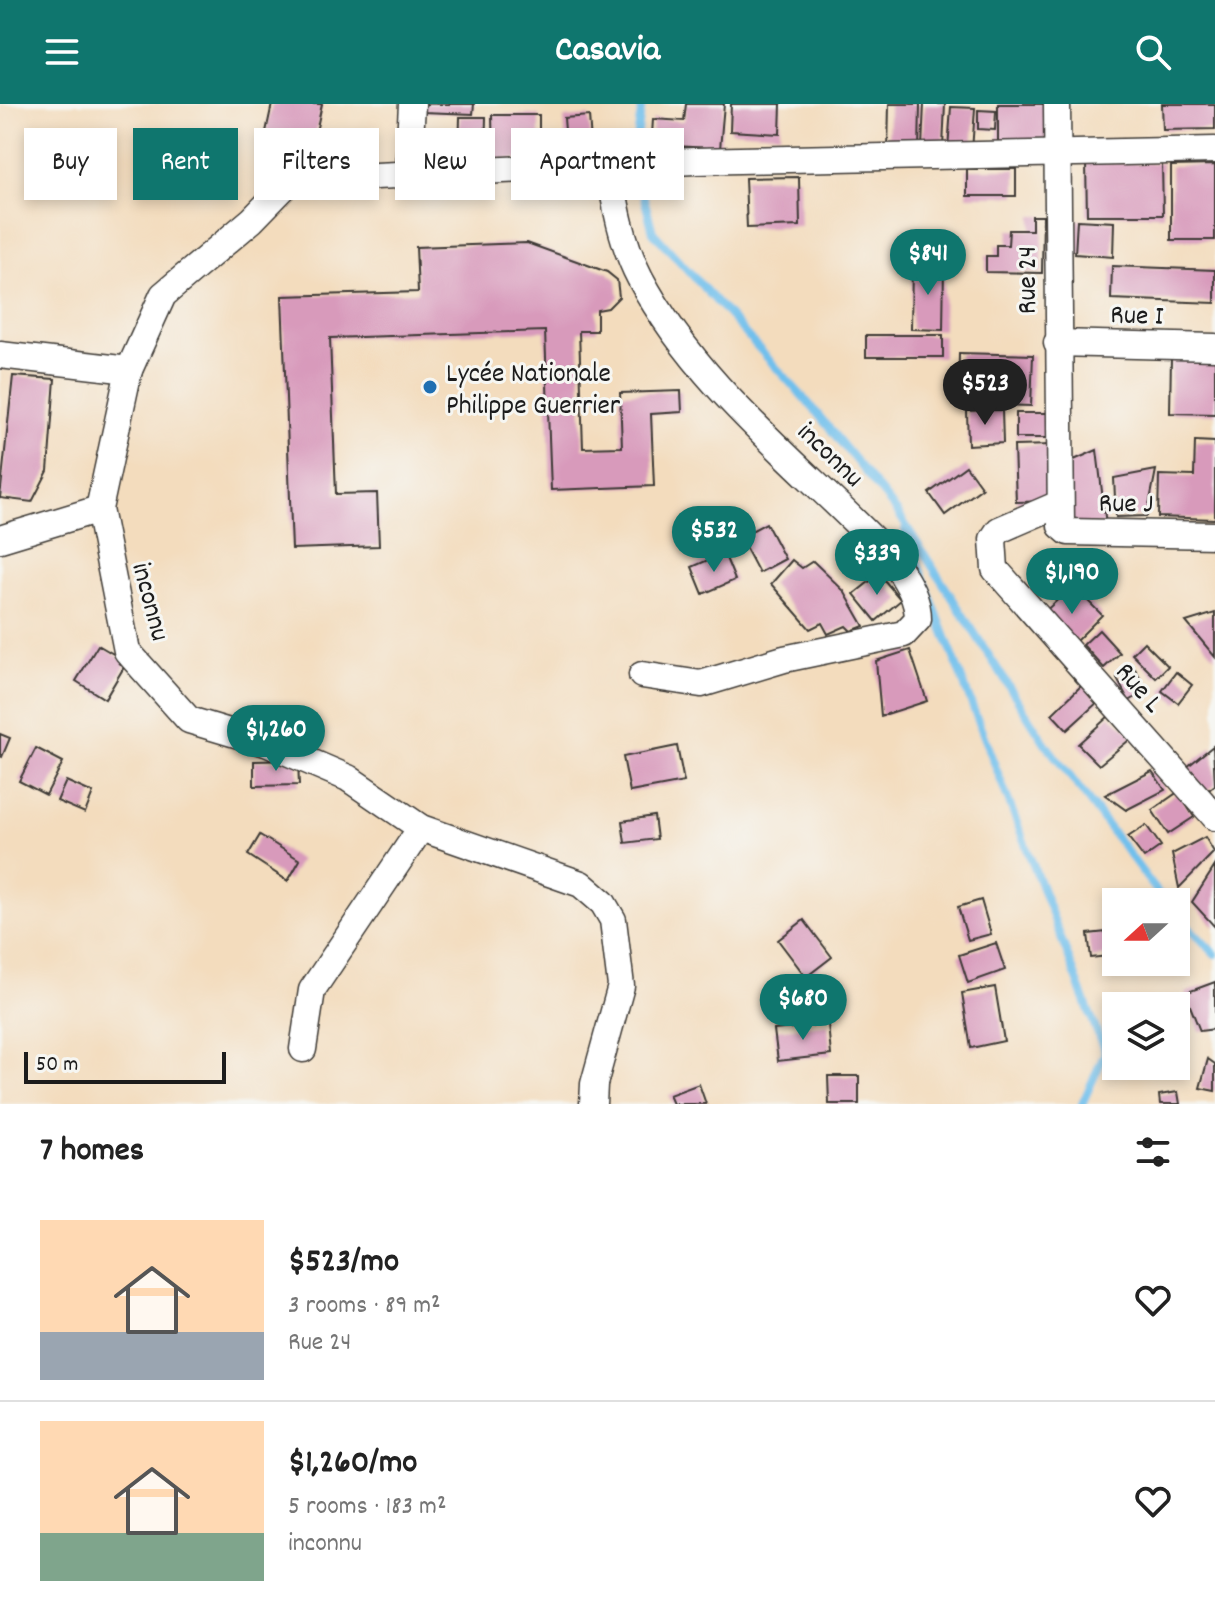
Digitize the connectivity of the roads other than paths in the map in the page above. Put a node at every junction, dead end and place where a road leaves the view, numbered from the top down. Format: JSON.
{"nodes":[{"id":1,"x":412,"y":104,"type":"edge"},
{"id":2,"x":1057,"y":104,"type":"edge"},
{"id":3,"x":411,"y":128,"type":"edge"},
{"id":4,"x":1215,"y":150,"type":"edge"},
{"id":5,"x":1056,"y":155,"type":"junction"},
{"id":6,"x":684,"y":162,"type":"edge"},
{"id":7,"x":395,"y":176,"type":"edge"},
{"id":8,"x":614,"y":200,"type":"edge"},
{"id":9,"x":1057,"y":343,"type":"junction"},
{"id":10,"x":1215,"y":347,"type":"edge"},
{"id":11,"x":0,"y":355,"type":"edge"},
{"id":12,"x":129,"y":370,"type":"junction"},
{"id":13,"x":1059,"y":504,"type":"junction"},
{"id":14,"x":99,"y":509,"type":"junction"},
{"id":15,"x":1215,"y":535,"type":"edge"},
{"id":16,"x":0,"y":539,"type":"edge"},
{"id":17,"x":642,"y":675,"type":"dead end"},
{"id":18,"x":1215,"y":817,"type":"edge"},
{"id":19,"x":421,"y":828,"type":"junction"},
{"id":20,"x":303,"y":1049,"type":"dead end"},
{"id":21,"x":593,"y":1104,"type":"edge"}],
"edges":[{"from":1,"to":3,"type":"street"},
{"from":2,"to":5,"type":"street","name":"Rue 24"},
{"from":4,"to":5,"type":"street"},
{"from":5,"to":6,"type":"street"},
{"from":5,"to":9,"type":"street","name":"Rue 24"},
{"from":7,"to":12,"type":"street","name":"inconnu"},
{"from":8,"to":17,"type":"street","name":"inconnu"},
{"from":9,"to":10,"type":"street","name":"Rue I"},
{"from":9,"to":13,"type":"street","name":"Rue 24"},
{"from":11,"to":12,"type":"street"},
{"from":12,"to":14,"type":"street","name":"inconnu"},
{"from":13,"to":15,"type":"street","name":"Rue J"},
{"from":13,"to":18,"type":"street","name":"Rue L"},
{"from":14,"to":16,"type":"street"},
{"from":14,"to":19,"type":"street","name":"inconnu"},
{"from":19,"to":20,"type":"street"},
{"from":19,"to":21,"type":"street","name":"inconnu"}]}
